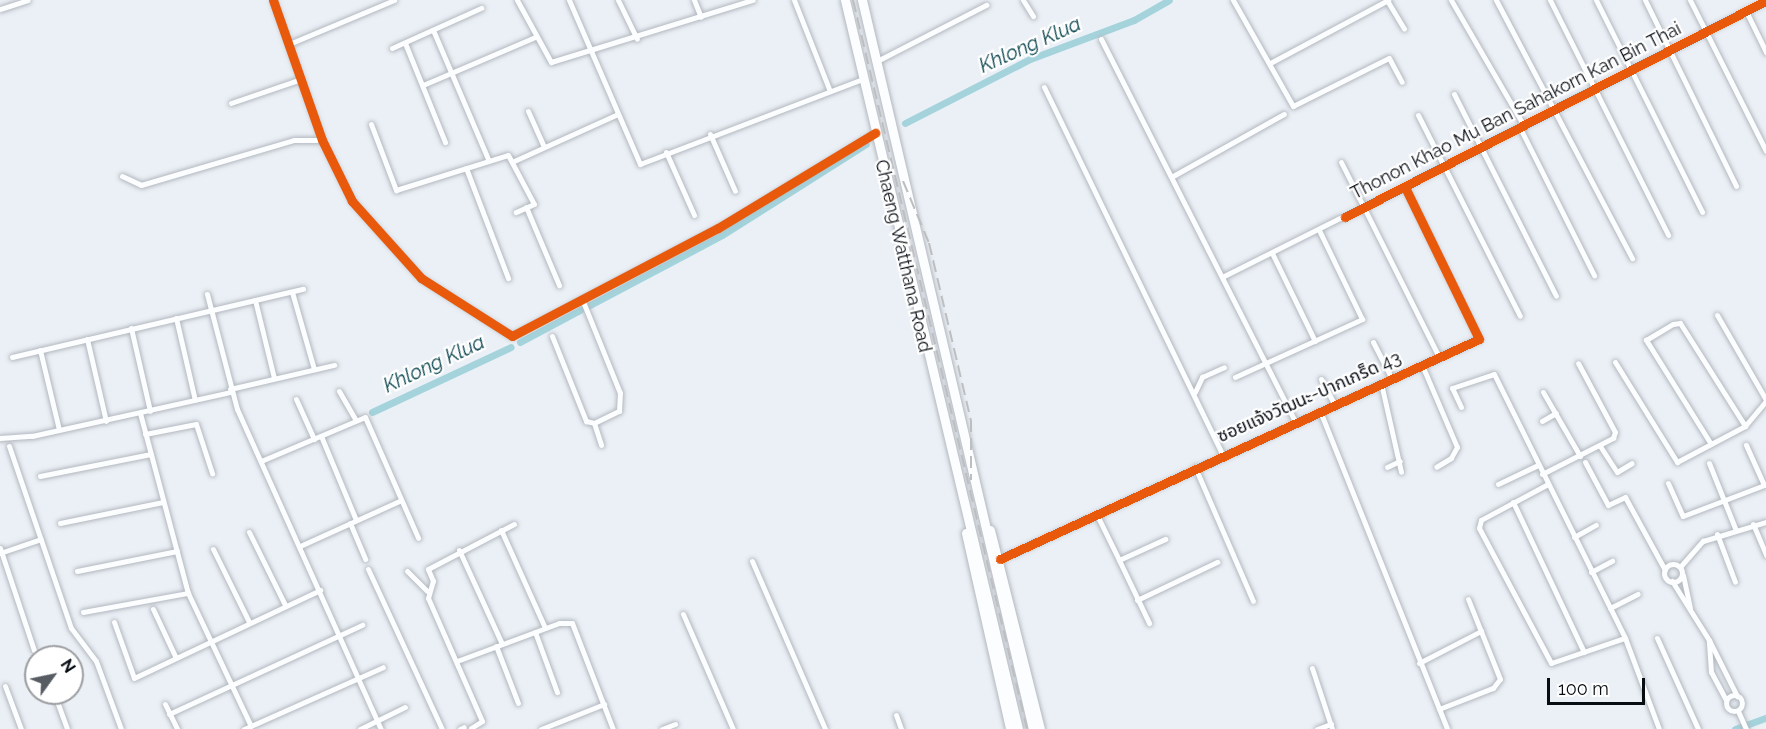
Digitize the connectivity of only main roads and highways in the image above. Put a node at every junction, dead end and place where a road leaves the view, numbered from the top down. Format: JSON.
{"nodes":[{"id":1,"x":845,"y":0,"type":"edge"},
{"id":2,"x":862,"y":0,"type":"edge"},
{"id":3,"x":982,"y":508,"type":"junction"},
{"id":4,"x":964,"y":513,"type":"junction"},
{"id":5,"x":1035,"y":728,"type":"edge"},
{"id":6,"x":1010,"y":729,"type":"edge"},
{"id":7,"x":1018,"y":729,"type":"edge"}],
"edges":[{"from":1,"to":4,"type":"main road","name":"Chaeng Watthana Road"},
{"from":2,"to":3,"type":"main road","name":"Chaeng Watthana Road"},
{"from":3,"to":5,"type":"main road","name":"Chaeng Watthana Road"},
{"from":3,"to":5,"type":"main road","name":"Chaeng Watthana Road"},
{"from":4,"to":6,"type":"main road","name":"Chaeng Watthana Road"},
{"from":4,"to":7,"type":"main road","name":"Chaeng Watthana Road"}]}
